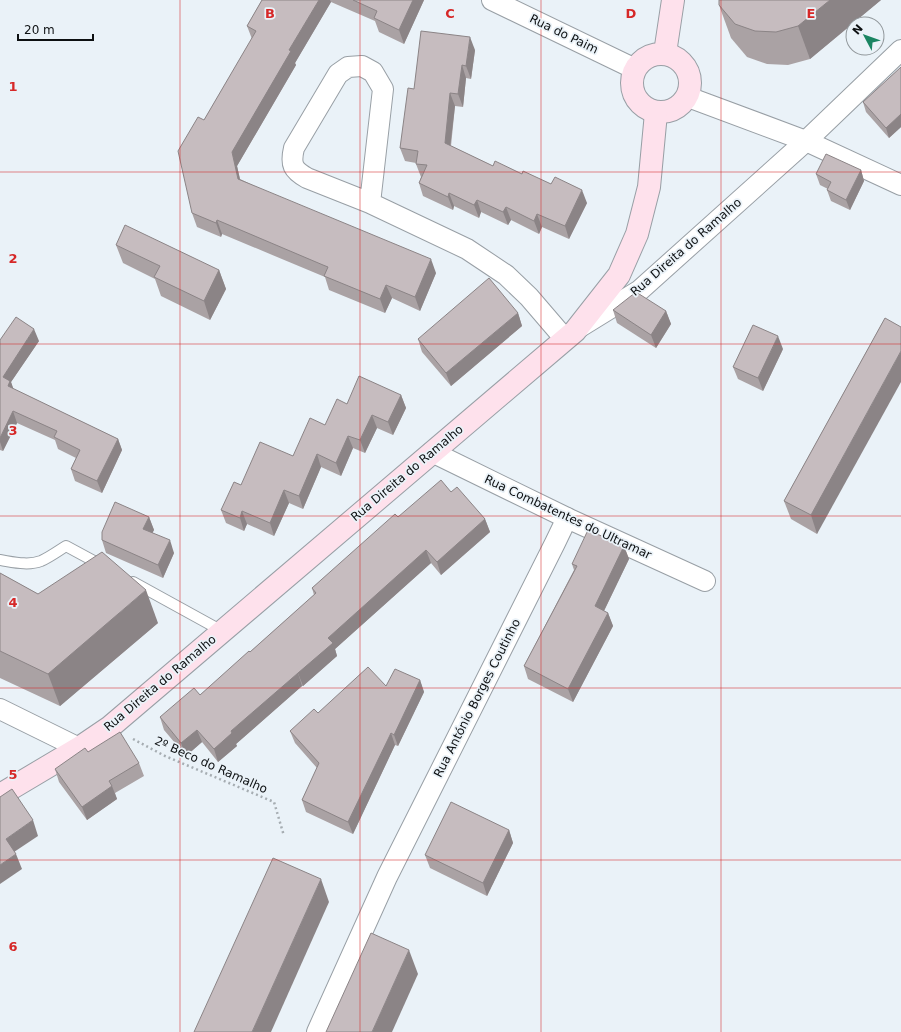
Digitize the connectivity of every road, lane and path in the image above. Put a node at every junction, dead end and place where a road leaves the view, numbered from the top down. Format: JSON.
{"nodes":[{"id":1,"x":492,"y":0,"type":"edge"},
{"id":2,"x":673,"y":0,"type":"edge"},
{"id":3,"x":901,"y":50,"type":"edge"},
{"id":4,"x":665,"y":53,"type":"junction"},
{"id":5,"x":635,"y":69,"type":"junction"},
{"id":6,"x":688,"y":97,"type":"junction"},
{"id":7,"x":656,"y":113,"type":"junction"},
{"id":8,"x":806,"y":141,"type":"junction"},
{"id":9,"x":901,"y":185,"type":"edge"},
{"id":10,"x":370,"y":203,"type":"junction"},
{"id":11,"x":570,"y":335,"type":"junction"},
{"id":12,"x":432,"y":452,"type":"junction"},
{"id":13,"x":567,"y":518,"type":"junction"},
{"id":14,"x":0,"y":560,"type":"edge"},
{"id":15,"x":113,"y":572,"type":"edge"},
{"id":16,"x":127,"y":579,"type":"edge"},
{"id":17,"x":705,"y":581,"type":"dead end"},
{"id":18,"x":222,"y":631,"type":"junction"},
{"id":19,"x":0,"y":709,"type":"edge"},
{"id":20,"x":110,"y":727,"type":"junction"},
{"id":21,"x":79,"y":748,"type":"junction"},
{"id":22,"x":0,"y":795,"type":"edge"},
{"id":23,"x":284,"y":836,"type":"dead end"},
{"id":24,"x":317,"y":1032,"type":"edge"}],
"edges":[{"from":1,"to":5,"type":"street","name":"Rua do Paim"},
{"from":2,"to":4,"type":"main road"},
{"from":3,"to":8,"type":"street","name":"Rua Direita do Ramalho"},
{"from":4,"to":5,"type":"main road"},
{"from":4,"to":6,"type":"main road"},
{"from":5,"to":7,"type":"main road"},
{"from":6,"to":7,"type":"main road"},
{"from":6,"to":8,"type":"street"},
{"from":7,"to":11,"type":"main road"},
{"from":8,"to":9,"type":"street"},
{"from":8,"to":11,"type":"street","name":"Rua Direita do Ramalho"},
{"from":10,"to":10,"type":"street"},
{"from":10,"to":11,"type":"street"},
{"from":11,"to":12,"type":"main road","name":"Rua Direita do Ramalho"},
{"from":12,"to":13,"type":"street","name":"Rua Combatentes do Ultramar"},
{"from":12,"to":18,"type":"main road","name":"Rua Direita do Ramalho"},
{"from":13,"to":17,"type":"street","name":"Rua Combatentes do Ultramar"},
{"from":13,"to":24,"type":"street","name":"Rua António Borges Coutinho"},
{"from":14,"to":15,"type":"lane"},
{"from":16,"to":18,"type":"lane"},
{"from":18,"to":20,"type":"main road","name":"Rua Direita do Ramalho"},
{"from":19,"to":21,"type":"street"},
{"from":20,"to":21,"type":"main road","name":"Rua Direita do Ramalho"},
{"from":20,"to":23,"type":"path","name":"2º Beco do Ramalho"},
{"from":21,"to":22,"type":"main road","name":"Rua Direita do Ramalho"}]}
